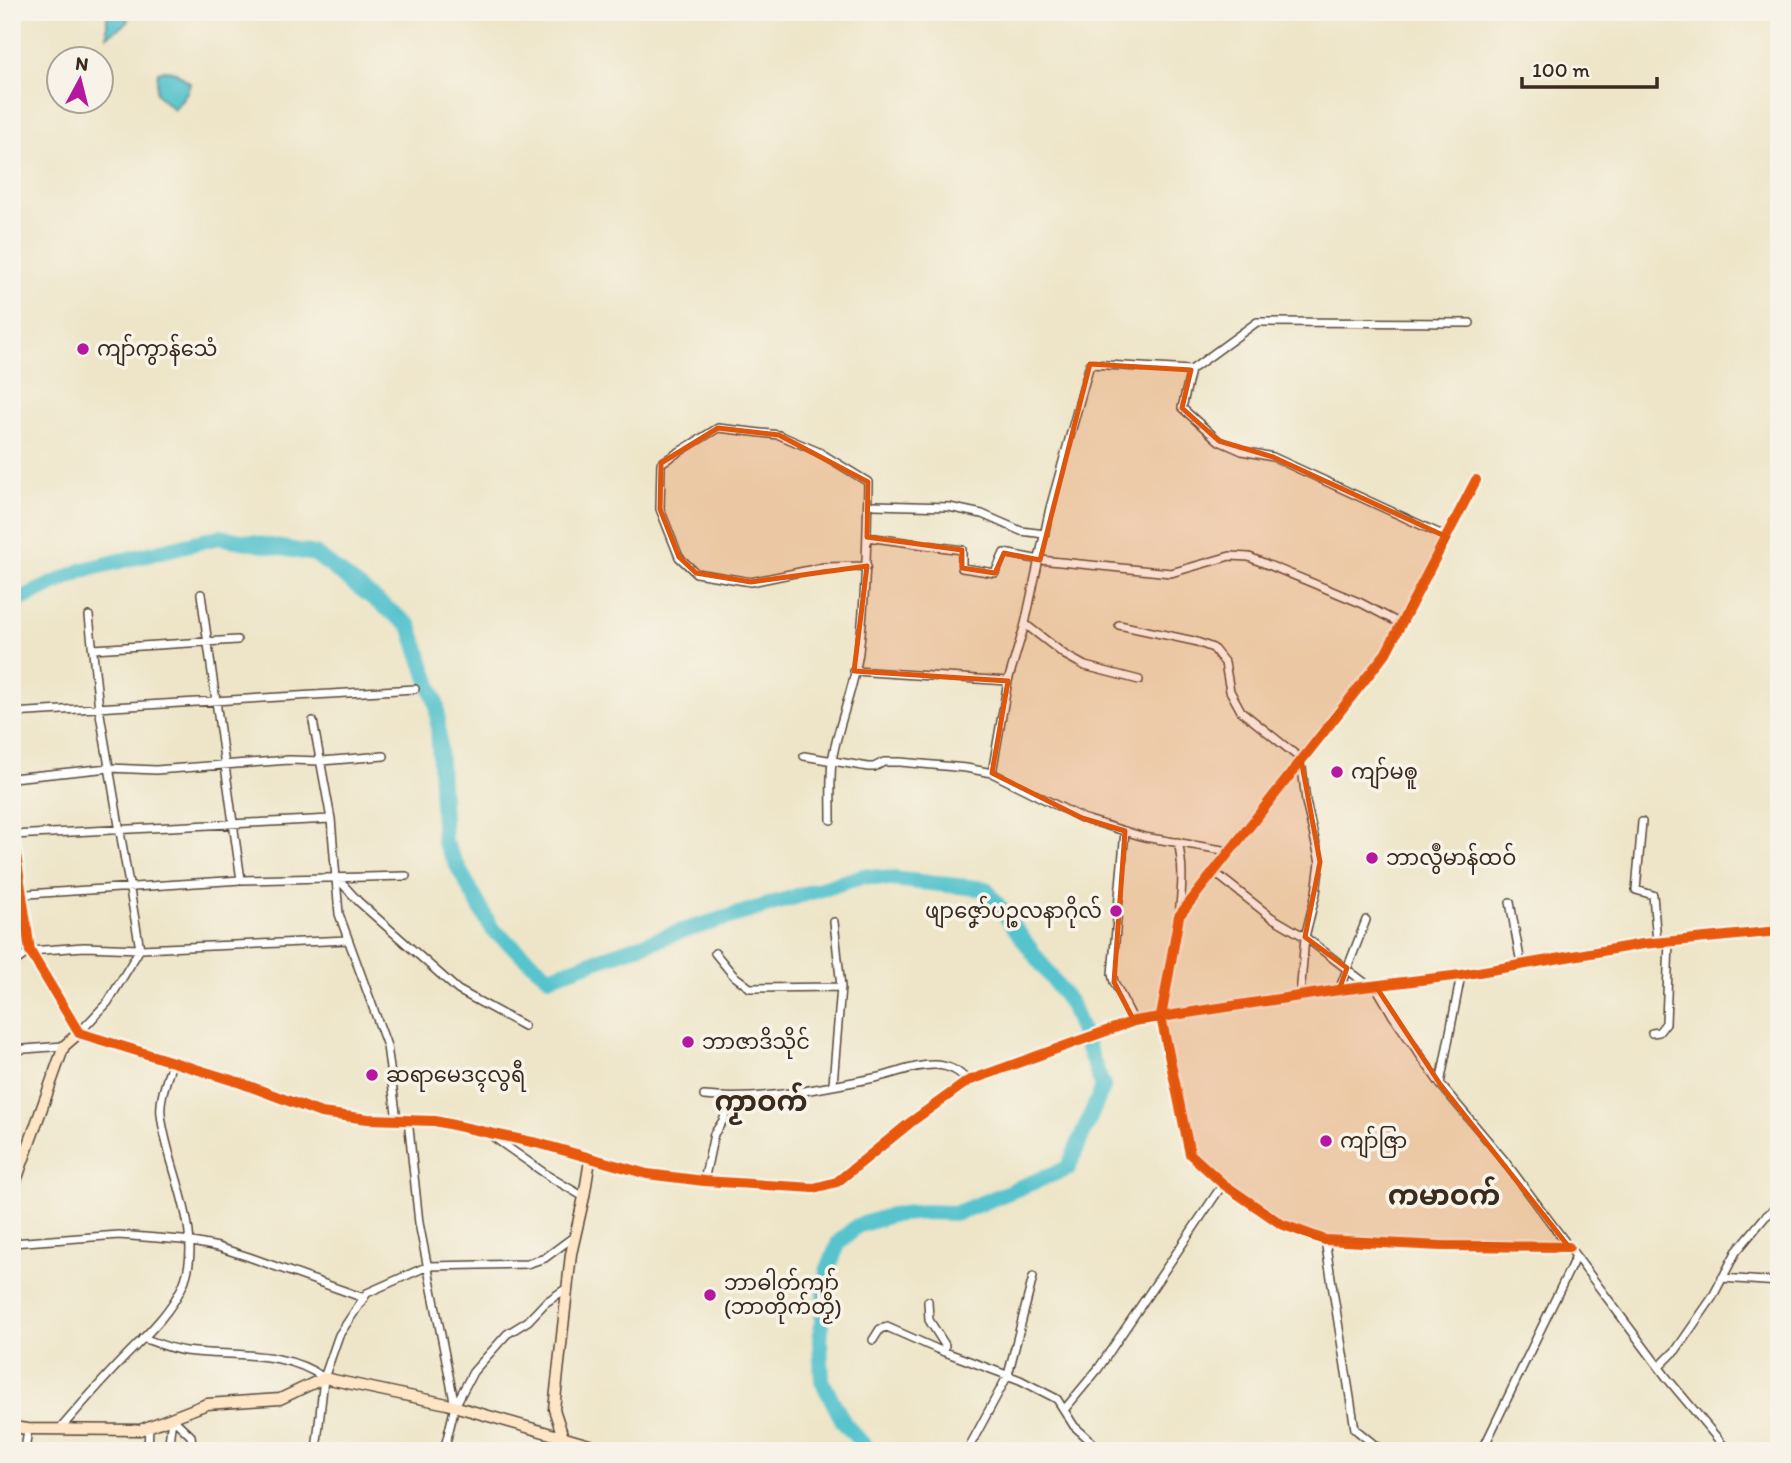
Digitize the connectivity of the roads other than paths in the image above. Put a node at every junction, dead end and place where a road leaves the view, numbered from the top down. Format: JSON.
{"nodes":[{"id":1,"x":1470,"y":323,"type":"dead end"},
{"id":2,"x":1191,"y":370,"type":"junction"},
{"id":3,"x":1476,"y":480,"type":"dead end"},
{"id":4,"x":874,"y":505,"type":"dead end"},
{"id":5,"x":1045,"y":534,"type":"junction"},
{"id":6,"x":867,"y":537,"type":"junction"},
{"id":7,"x":1447,"y":537,"type":"junction"},
{"id":8,"x":1040,"y":560,"type":"junction"},
{"id":9,"x":867,"y":566,"type":"junction"},
{"id":10,"x":201,"y":594,"type":"dead end"},
{"id":11,"x":89,"y":616,"type":"dead end"},
{"id":12,"x":1025,"y":624,"type":"junction"},
{"id":13,"x":1401,"y":624,"type":"junction"},
{"id":14,"x":1119,"y":625,"type":"dead end"},
{"id":15,"x":237,"y":640,"type":"dead end"},
{"id":16,"x":207,"y":641,"type":"junction"},
{"id":17,"x":93,"y":649,"type":"junction"},
{"id":18,"x":854,"y":671,"type":"junction"},
{"id":19,"x":1139,"y":680,"type":"dead end"},
{"id":20,"x":1008,"y":681,"type":"junction"},
{"id":21,"x":415,"y":689,"type":"dead end"},
{"id":22,"x":216,"y":701,"type":"junction"},
{"id":23,"x":99,"y":708,"type":"junction"},
{"id":24,"x":12,"y":713,"type":"edge"},
{"id":25,"x":313,"y":721,"type":"dead end"},
{"id":26,"x":384,"y":756,"type":"dead end"},
{"id":27,"x":804,"y":756,"type":"dead end"},
{"id":28,"x":1301,"y":760,"type":"junction"},
{"id":29,"x":321,"y":761,"type":"junction"},
{"id":30,"x":832,"y":761,"type":"junction"},
{"id":31,"x":225,"y":766,"type":"junction"},
{"id":32,"x":109,"y":768,"type":"junction"},
{"id":33,"x":992,"y":773,"type":"junction"},
{"id":34,"x":12,"y":778,"type":"edge"},
{"id":35,"x":331,"y":819,"type":"junction"},
{"id":36,"x":831,"y":820,"type":"dead end"},
{"id":37,"x":1642,"y":822,"type":"dead end"},
{"id":38,"x":233,"y":825,"type":"junction"},
{"id":39,"x":120,"y":829,"type":"junction"},
{"id":40,"x":1125,"y":831,"type":"junction"},
{"id":41,"x":13,"y":832,"type":"edge"},
{"id":42,"x":1178,"y":842,"type":"junction"},
{"id":43,"x":1229,"y":851,"type":"junction"},
{"id":44,"x":1214,"y":872,"type":"junction"},
{"id":45,"x":406,"y":876,"type":"dead end"},
{"id":46,"x":337,"y":878,"type":"junction"},
{"id":47,"x":241,"y":880,"type":"junction"},
{"id":48,"x":130,"y":888,"type":"junction"},
{"id":49,"x":18,"y":894,"type":"edge"},
{"id":50,"x":1510,"y":902,"type":"dead end"},
{"id":51,"x":1179,"y":916,"type":"junction"},
{"id":52,"x":1366,"y":920,"type":"dead end"},
{"id":53,"x":834,"y":922,"type":"dead end"},
{"id":54,"x":1779,"y":931,"type":"edge"},
{"id":55,"x":1305,"y":937,"type":"junction"},
{"id":56,"x":12,"y":938,"type":"edge"},
{"id":57,"x":348,"y":940,"type":"junction"},
{"id":58,"x":1669,"y":941,"type":"junction"},
{"id":59,"x":1657,"y":942,"type":"junction"},
{"id":60,"x":140,"y":948,"type":"junction"},
{"id":61,"x":30,"y":951,"type":"junction"},
{"id":62,"x":715,"y":953,"type":"dead end"},
{"id":63,"x":12,"y":964,"type":"edge"},
{"id":64,"x":1521,"y":964,"type":"junction"},
{"id":65,"x":1347,"y":968,"type":"junction"},
{"id":66,"x":1461,"y":975,"type":"junction"},
{"id":67,"x":1372,"y":985,"type":"junction"},
{"id":68,"x":841,"y":987,"type":"junction"},
{"id":69,"x":1339,"y":990,"type":"junction"},
{"id":70,"x":1300,"y":996,"type":"junction"},
{"id":71,"x":1161,"y":1017,"type":"junction"},
{"id":72,"x":1134,"y":1021,"type":"junction"},
{"id":73,"x":524,"y":1026,"type":"dead end"},
{"id":74,"x":79,"y":1033,"type":"junction"},
{"id":75,"x":1652,"y":1033,"type":"dead end"},
{"id":76,"x":64,"y":1046,"type":"junction"},
{"id":77,"x":12,"y":1050,"type":"edge"},
{"id":78,"x":172,"y":1062,"type":"junction"},
{"id":79,"x":968,"y":1081,"type":"junction"},
{"id":80,"x":833,"y":1084,"type":"junction"},
{"id":81,"x":1440,"y":1084,"type":"junction"},
{"id":82,"x":704,"y":1096,"type":"dead end"},
{"id":83,"x":729,"y":1099,"type":"junction"},
{"id":84,"x":402,"y":1119,"type":"junction"},
{"id":85,"x":486,"y":1132,"type":"junction"},
{"id":86,"x":590,"y":1160,"type":"junction"},
{"id":87,"x":704,"y":1181,"type":"junction"},
{"id":88,"x":1223,"y":1184,"type":"junction"},
{"id":89,"x":12,"y":1196,"type":"edge"},
{"id":90,"x":584,"y":1197,"type":"junction"},
{"id":91,"x":1777,"y":1210,"type":"edge"},
{"id":92,"x":576,"y":1234,"type":"junction"},
{"id":93,"x":1325,"y":1240,"type":"junction"},
{"id":94,"x":190,"y":1242,"type":"junction"},
{"id":95,"x":12,"y":1243,"type":"edge"},
{"id":96,"x":1569,"y":1247,"type":"junction"},
{"id":97,"x":1576,"y":1256,"type":"junction"},
{"id":98,"x":428,"y":1266,"type":"junction"},
{"id":99,"x":1033,"y":1277,"type":"dead end"},
{"id":100,"x":1722,"y":1278,"type":"junction"},
{"id":101,"x":1779,"y":1282,"type":"edge"},
{"id":102,"x":567,"y":1288,"type":"junction"},
{"id":103,"x":364,"y":1298,"type":"junction"},
{"id":104,"x":928,"y":1301,"type":"dead end"},
{"id":105,"x":144,"y":1338,"type":"junction"},
{"id":106,"x":873,"y":1340,"type":"dead end"},
{"id":107,"x":944,"y":1352,"type":"junction"},
{"id":108,"x":1659,"y":1367,"type":"junction"},
{"id":109,"x":1008,"y":1375,"type":"junction"},
{"id":110,"x":324,"y":1378,"type":"junction"},
{"id":111,"x":455,"y":1406,"type":"junction"},
{"id":112,"x":1064,"y":1410,"type":"junction"},
{"id":113,"x":172,"y":1418,"type":"junction"},
{"id":114,"x":149,"y":1426,"type":"junction"},
{"id":115,"x":12,"y":1427,"type":"edge"},
{"id":116,"x":28,"y":1429,"type":"junction"},
{"id":117,"x":60,"y":1429,"type":"junction"},
{"id":118,"x":563,"y":1437,"type":"junction"},
{"id":119,"x":25,"y":1451,"type":"edge"},
{"id":120,"x":148,"y":1451,"type":"edge"},
{"id":121,"x":168,"y":1451,"type":"edge"},
{"id":122,"x":193,"y":1451,"type":"edge"},
{"id":123,"x":316,"y":1451,"type":"edge"},
{"id":124,"x":444,"y":1451,"type":"edge"},
{"id":125,"x":610,"y":1451,"type":"edge"},
{"id":126,"x":967,"y":1451,"type":"edge"},
{"id":127,"x":1102,"y":1451,"type":"edge"},
{"id":128,"x":1382,"y":1451,"type":"edge"},
{"id":129,"x":1482,"y":1451,"type":"edge"},
{"id":130,"x":1728,"y":1451,"type":"edge"}],
"edges":[{"from":1,"to":2,"type":"street"},
{"from":2,"to":5,"type":"street"},
{"from":2,"to":7,"type":"street"},
{"from":3,"to":7,"type":"street"},
{"from":4,"to":5,"type":"street"},
{"from":5,"to":8,"type":"street"},
{"from":6,"to":8,"type":"street"},
{"from":6,"to":9,"type":"street"},
{"from":6,"to":9,"type":"street"},
{"from":7,"to":13,"type":"street"},
{"from":8,"to":12,"type":"street"},
{"from":8,"to":13,"type":"street"},
{"from":9,"to":18,"type":"street"},
{"from":10,"to":16,"type":"street"},
{"from":11,"to":17,"type":"street"},
{"from":12,"to":19,"type":"street"},
{"from":12,"to":20,"type":"street"},
{"from":13,"to":28,"type":"street"},
{"from":14,"to":28,"type":"street"},
{"from":15,"to":16,"type":"street"},
{"from":16,"to":17,"type":"street"},
{"from":16,"to":22,"type":"street"},
{"from":17,"to":23,"type":"street"},
{"from":18,"to":20,"type":"street"},
{"from":18,"to":30,"type":"street"},
{"from":20,"to":33,"type":"street"},
{"from":21,"to":22,"type":"street"},
{"from":22,"to":23,"type":"street"},
{"from":22,"to":31,"type":"street"},
{"from":23,"to":24,"type":"street"},
{"from":23,"to":32,"type":"street"},
{"from":25,"to":29,"type":"street"},
{"from":26,"to":29,"type":"street"},
{"from":27,"to":30,"type":"street"},
{"from":28,"to":43,"type":"street"},
{"from":28,"to":55,"type":"street"},
{"from":29,"to":31,"type":"street"},
{"from":29,"to":35,"type":"street"},
{"from":30,"to":33,"type":"street"},
{"from":30,"to":36,"type":"street"},
{"from":31,"to":32,"type":"street"},
{"from":31,"to":38,"type":"street"},
{"from":32,"to":34,"type":"street"},
{"from":32,"to":39,"type":"street"},
{"from":33,"to":40,"type":"street"},
{"from":35,"to":38,"type":"street"},
{"from":35,"to":46,"type":"street"},
{"from":37,"to":59,"type":"street"},
{"from":38,"to":39,"type":"street"},
{"from":38,"to":47,"type":"street"},
{"from":39,"to":41,"type":"street"},
{"from":39,"to":48,"type":"street"},
{"from":40,"to":42,"type":"street"},
{"from":40,"to":72,"type":"street"},
{"from":41,"to":49,"type":"street"},
{"from":42,"to":43,"type":"street"},
{"from":42,"to":51,"type":"street"},
{"from":43,"to":44,"type":"street"},
{"from":44,"to":51,"type":"street"},
{"from":44,"to":55,"type":"street"},
{"from":45,"to":46,"type":"street"},
{"from":46,"to":47,"type":"street"},
{"from":46,"to":57,"type":"street"},
{"from":46,"to":73,"type":"street"},
{"from":47,"to":48,"type":"street"},
{"from":48,"to":49,"type":"street"},
{"from":48,"to":60,"type":"street"},
{"from":49,"to":61,"type":"street"},
{"from":50,"to":64,"type":"street"},
{"from":51,"to":71,"type":"street"},
{"from":52,"to":65,"type":"street"},
{"from":53,"to":68,"type":"street"},
{"from":54,"to":58,"type":"street"},
{"from":55,"to":65,"type":"street"},
{"from":55,"to":70,"type":"street"},
{"from":56,"to":61,"type":"street"},
{"from":57,"to":60,"type":"street"},
{"from":57,"to":84,"type":"street"},
{"from":58,"to":59,"type":"street"},
{"from":58,"to":75,"type":"street"},
{"from":59,"to":64,"type":"street"},
{"from":60,"to":61,"type":"street"},
{"from":60,"to":74,"type":"street"},
{"from":61,"to":63,"type":"street"},
{"from":61,"to":74,"type":"street"},
{"from":62,"to":68,"type":"street"},
{"from":64,"to":66,"type":"street"},
{"from":65,"to":67,"type":"street"},
{"from":65,"to":69,"type":"street"},
{"from":66,"to":67,"type":"street"},
{"from":66,"to":81,"type":"street"},
{"from":67,"to":69,"type":"street"},
{"from":67,"to":81,"type":"street"},
{"from":68,"to":80,"type":"street"},
{"from":69,"to":70,"type":"street"},
{"from":70,"to":71,"type":"street"},
{"from":71,"to":72,"type":"street"},
{"from":71,"to":88,"type":"street"},
{"from":72,"to":79,"type":"street"},
{"from":74,"to":76,"type":"street"},
{"from":74,"to":78,"type":"street"},
{"from":76,"to":77,"type":"street"},
{"from":76,"to":89,"type":"street"},
{"from":78,"to":84,"type":"street"},
{"from":78,"to":94,"type":"street"},
{"from":79,"to":80,"type":"street"},
{"from":79,"to":87,"type":"street"},
{"from":80,"to":83,"type":"street"},
{"from":81,"to":96,"type":"street"},
{"from":82,"to":83,"type":"street"},
{"from":83,"to":87,"type":"street"},
{"from":84,"to":85,"type":"street"},
{"from":84,"to":98,"type":"street"},
{"from":85,"to":86,"type":"street"},
{"from":85,"to":90,"type":"street"},
{"from":86,"to":87,"type":"street"},
{"from":86,"to":90,"type":"street"},
{"from":88,"to":93,"type":"street"},
{"from":88,"to":112,"type":"street"},
{"from":90,"to":92,"type":"street"},
{"from":91,"to":100,"type":"street"},
{"from":92,"to":98,"type":"street"},
{"from":92,"to":102,"type":"street"},
{"from":93,"to":96,"type":"street"},
{"from":93,"to":128,"type":"street"},
{"from":94,"to":95,"type":"street"},
{"from":94,"to":103,"type":"street"},
{"from":94,"to":105,"type":"street"},
{"from":96,"to":97,"type":"street"},
{"from":97,"to":108,"type":"street"},
{"from":97,"to":129,"type":"street"},
{"from":98,"to":103,"type":"street"},
{"from":98,"to":111,"type":"street"},
{"from":99,"to":109,"type":"street"},
{"from":100,"to":101,"type":"street"},
{"from":100,"to":108,"type":"street"},
{"from":102,"to":111,"type":"street"},
{"from":102,"to":118,"type":"street"},
{"from":103,"to":110,"type":"street"},
{"from":104,"to":107,"type":"street"},
{"from":105,"to":110,"type":"street"},
{"from":105,"to":117,"type":"street"},
{"from":106,"to":107,"type":"street"},
{"from":107,"to":109,"type":"street"},
{"from":108,"to":130,"type":"street"},
{"from":109,"to":112,"type":"street"},
{"from":109,"to":126,"type":"street"},
{"from":110,"to":111,"type":"street"},
{"from":110,"to":113,"type":"street"},
{"from":110,"to":123,"type":"street"},
{"from":111,"to":118,"type":"street"},
{"from":111,"to":124,"type":"street"},
{"from":112,"to":127,"type":"street"},
{"from":113,"to":114,"type":"street"},
{"from":113,"to":121,"type":"street"},
{"from":113,"to":122,"type":"street"},
{"from":114,"to":117,"type":"street"},
{"from":114,"to":120,"type":"street"},
{"from":115,"to":116,"type":"street"},
{"from":116,"to":117,"type":"street"},
{"from":116,"to":119,"type":"street"},
{"from":118,"to":125,"type":"street"}]}
